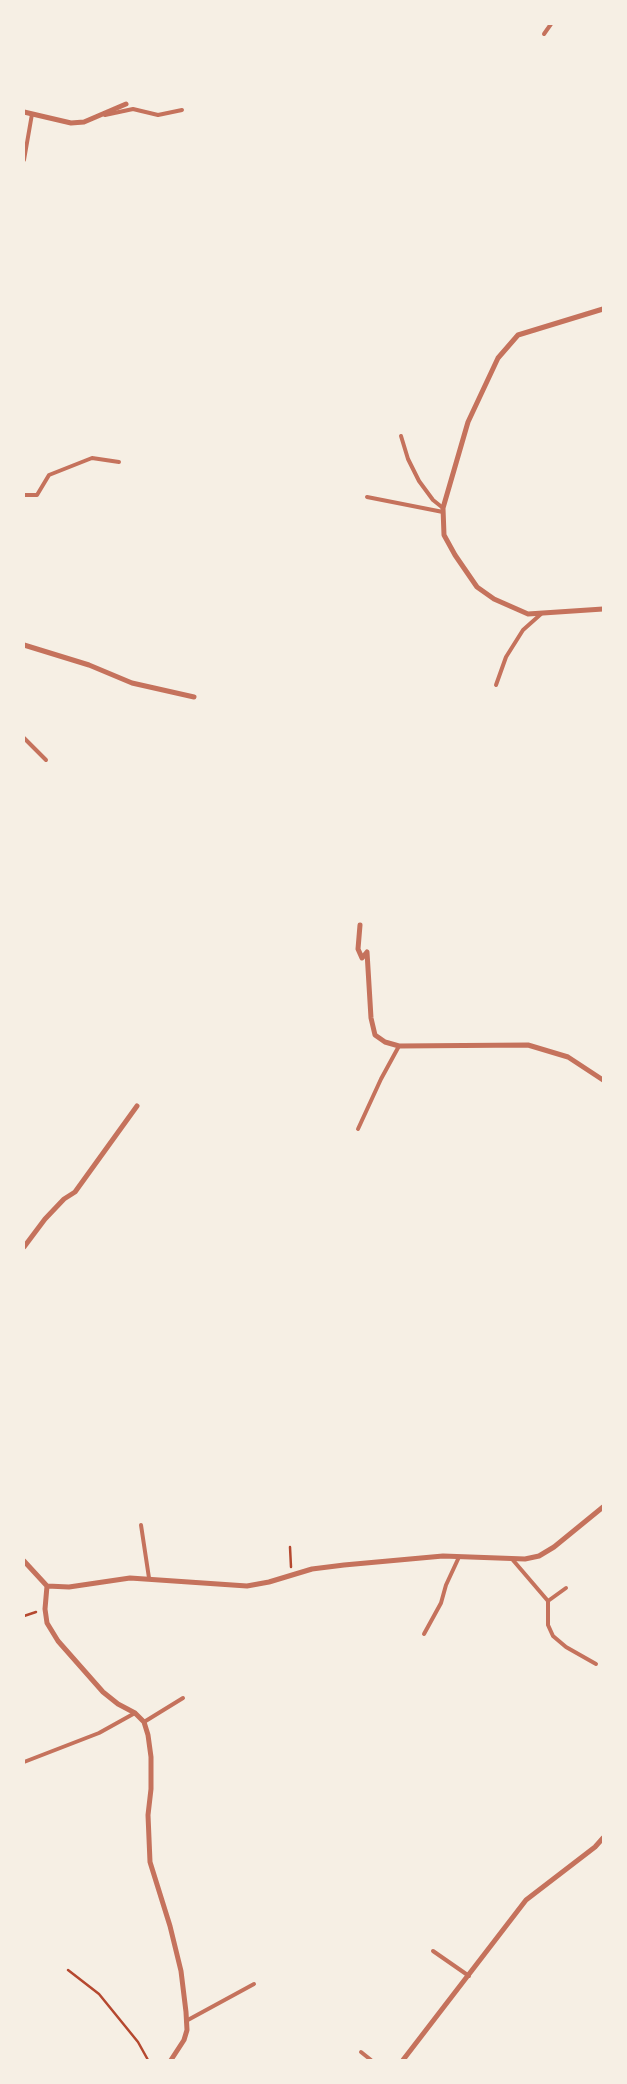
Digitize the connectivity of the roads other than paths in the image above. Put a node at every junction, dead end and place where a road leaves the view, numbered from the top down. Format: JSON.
{"nodes":[{"id":1,"x":550,"y":24,"type":"edge"},
{"id":2,"x":544,"y":34,"type":"dead end"},
{"id":3,"x":126,"y":104,"type":"dead end"},
{"id":4,"x":182,"y":110,"type":"dead end"},
{"id":5,"x":24,"y":112,"type":"edge"},
{"id":6,"x":32,"y":114,"type":"junction"},
{"id":7,"x":98,"y":116,"type":"junction"},
{"id":8,"x":24,"y":160,"type":"edge"},
{"id":9,"x":603,"y":309,"type":"edge"},
{"id":10,"x":401,"y":436,"type":"dead end"},
{"id":11,"x":119,"y":462,"type":"dead end"},
{"id":12,"x":24,"y":495,"type":"edge"},
{"id":13,"x":367,"y":498,"type":"dead end"},
{"id":14,"x":443,"y":510,"type":"junction"},
{"id":15,"x":603,"y":609,"type":"edge"},
{"id":16,"x":541,"y":614,"type":"junction"},
{"id":17,"x":24,"y":645,"type":"edge"},
{"id":18,"x":496,"y":685,"type":"dead end"},
{"id":19,"x":194,"y":697,"type":"dead end"},
{"id":20,"x":24,"y":738,"type":"edge"},
{"id":21,"x":46,"y":760,"type":"dead end"},
{"id":22,"x":360,"y":924,"type":"dead end"},
{"id":23,"x":399,"y":1046,"type":"junction"},
{"id":24,"x":603,"y":1080,"type":"edge"},
{"id":25,"x":137,"y":1106,"type":"dead end"},
{"id":26,"x":358,"y":1129,"type":"dead end"},
{"id":27,"x":24,"y":1247,"type":"edge"},
{"id":28,"x":603,"y":1507,"type":"edge"},
{"id":29,"x":141,"y":1525,"type":"dead end"},
{"id":30,"x":459,"y":1557,"type":"junction"},
{"id":31,"x":512,"y":1559,"type":"junction"},
{"id":32,"x":24,"y":1561,"type":"edge"},
{"id":33,"x":149,"y":1578,"type":"junction"},
{"id":34,"x":47,"y":1586,"type":"junction"},
{"id":35,"x":566,"y":1588,"type":"dead end"},
{"id":36,"x":548,"y":1601,"type":"junction"},
{"id":37,"x":424,"y":1634,"type":"dead end"},
{"id":38,"x":596,"y":1664,"type":"dead end"},
{"id":39,"x":184,"y":1698,"type":"dead end"},
{"id":40,"x":135,"y":1713,"type":"junction"},
{"id":41,"x":144,"y":1722,"type":"junction"},
{"id":42,"x":24,"y":1762,"type":"edge"},
{"id":43,"x":603,"y":1838,"type":"edge"},
{"id":44,"x":433,"y":1952,"type":"dead end"},
{"id":45,"x":469,"y":1976,"type":"junction"},
{"id":46,"x":254,"y":1984,"type":"dead end"},
{"id":47,"x":186,"y":2021,"type":"junction"},
{"id":48,"x":361,"y":2052,"type":"dead end"},
{"id":49,"x":171,"y":2060,"type":"edge"},
{"id":50,"x":371,"y":2060,"type":"edge"},
{"id":51,"x":403,"y":2060,"type":"edge"}],
"edges":[{"from":1,"to":2,"type":"lane"},
{"from":3,"to":7,"type":"street"},
{"from":4,"to":7,"type":"lane"},
{"from":5,"to":6,"type":"street"},
{"from":6,"to":7,"type":"street"},
{"from":6,"to":8,"type":"lane"},
{"from":9,"to":14,"type":"street"},
{"from":10,"to":14,"type":"lane"},
{"from":11,"to":12,"type":"lane"},
{"from":13,"to":14,"type":"lane"},
{"from":14,"to":16,"type":"street"},
{"from":15,"to":16,"type":"street"},
{"from":16,"to":18,"type":"lane"},
{"from":17,"to":19,"type":"street"},
{"from":20,"to":21,"type":"lane"},
{"from":22,"to":23,"type":"street"},
{"from":23,"to":24,"type":"street"},
{"from":23,"to":26,"type":"lane"},
{"from":25,"to":27,"type":"street"},
{"from":28,"to":31,"type":"street"},
{"from":29,"to":33,"type":"lane"},
{"from":30,"to":31,"type":"street"},
{"from":30,"to":33,"type":"street"},
{"from":30,"to":37,"type":"lane"},
{"from":31,"to":36,"type":"lane"},
{"from":32,"to":34,"type":"street"},
{"from":33,"to":34,"type":"street"},
{"from":34,"to":40,"type":"street"},
{"from":35,"to":36,"type":"lane"},
{"from":36,"to":38,"type":"lane"},
{"from":39,"to":41,"type":"lane"},
{"from":40,"to":41,"type":"street"},
{"from":40,"to":42,"type":"lane"},
{"from":41,"to":47,"type":"street"},
{"from":43,"to":45,"type":"street"},
{"from":44,"to":45,"type":"lane"},
{"from":45,"to":51,"type":"street"},
{"from":46,"to":47,"type":"lane"},
{"from":47,"to":49,"type":"street"},
{"from":48,"to":50,"type":"lane"}]}
